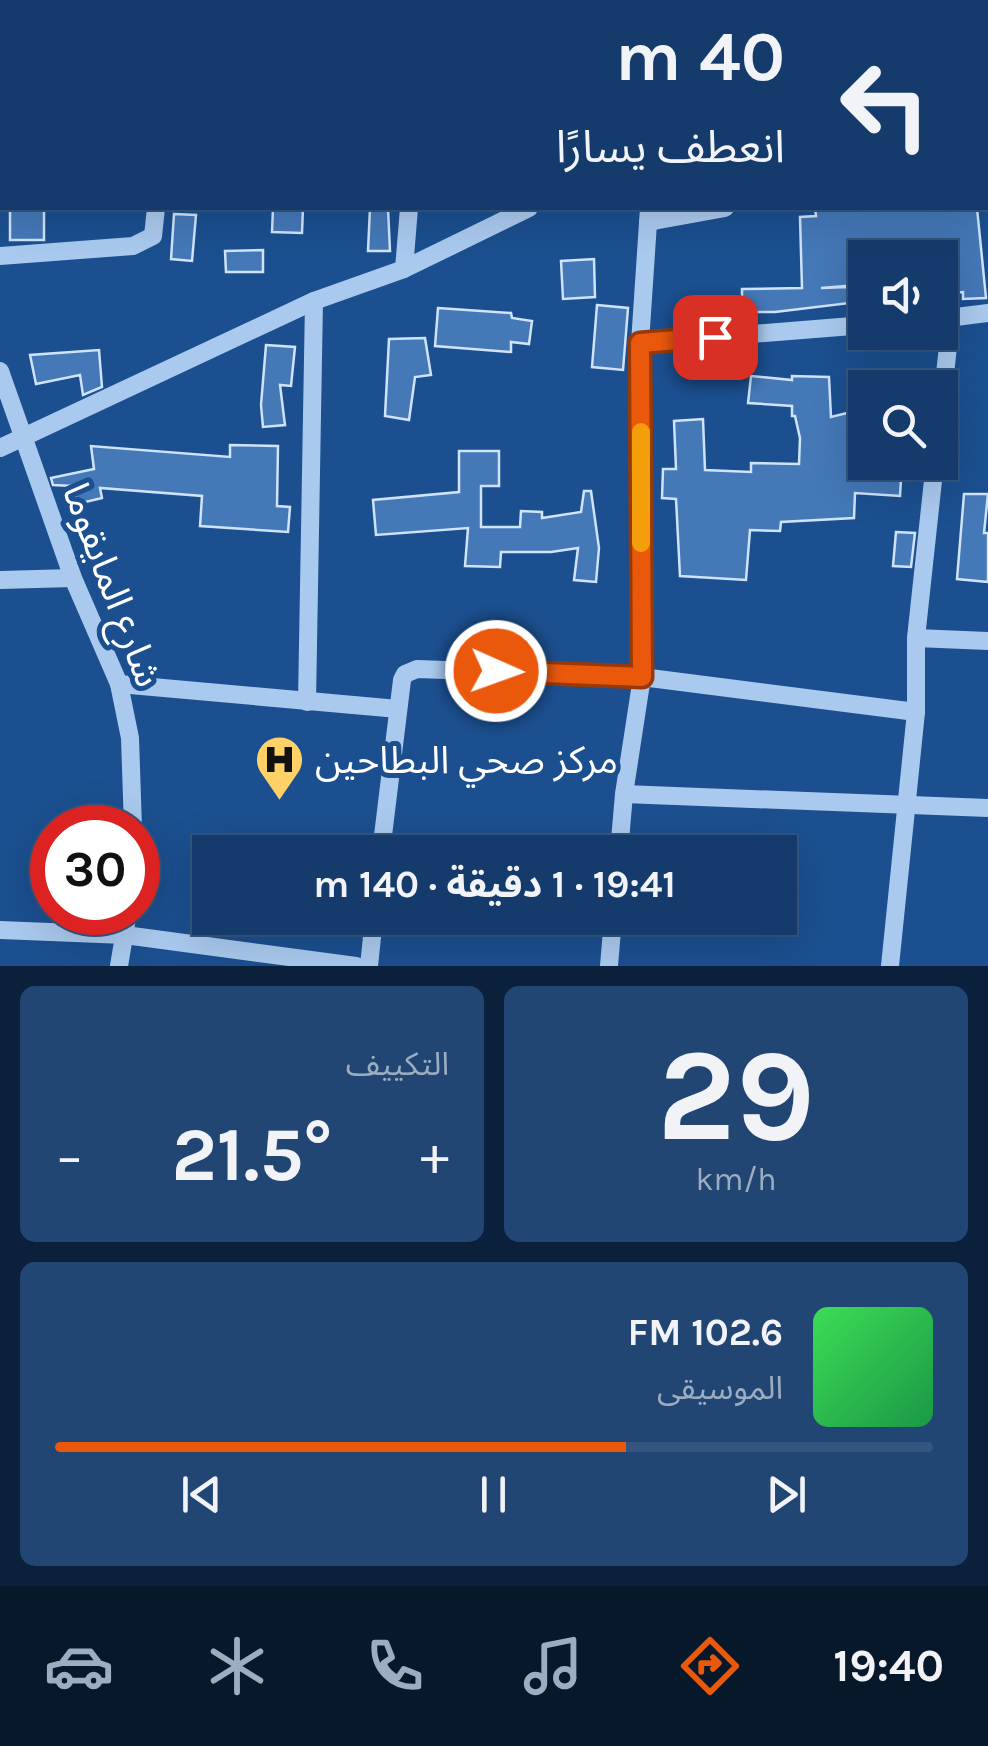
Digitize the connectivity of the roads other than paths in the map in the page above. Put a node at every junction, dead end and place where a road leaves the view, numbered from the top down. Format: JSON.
{"nodes":[{"id":1,"x":156,"y":210,"type":"edge"},
{"id":2,"x":409,"y":210,"type":"edge"},
{"id":3,"x":525,"y":210,"type":"edge"},
{"id":4,"x":703,"y":210,"type":"edge"},
{"id":5,"x":648,"y":215,"type":"edge"},
{"id":6,"x":0,"y":256,"type":"edge"},
{"id":7,"x":404,"y":269,"type":"junction"},
{"id":8,"x":314,"y":302,"type":"junction"},
{"id":9,"x":988,"y":313,"type":"edge"},
{"id":10,"x":958,"y":317,"type":"edge"},
{"id":11,"x":848,"y":326,"type":"edge"},
{"id":12,"x":640,"y":343,"type":"junction"},
{"id":13,"x":0,"y":371,"type":"edge"},
{"id":14,"x":22,"y":437,"type":"junction"},
{"id":15,"x":0,"y":448,"type":"edge"},
{"id":16,"x":934,"y":480,"type":"edge"},
{"id":17,"x":73,"y":578,"type":"junction"},
{"id":18,"x":0,"y":580,"type":"edge"},
{"id":19,"x":916,"y":638,"type":"junction"},
{"id":20,"x":988,"y":641,"type":"edge"},
{"id":21,"x":642,"y":677,"type":"junction"},
{"id":22,"x":119,"y":684,"type":"junction"},
{"id":23,"x":308,"y":702,"type":"junction"},
{"id":24,"x":398,"y":710,"type":"junction"},
{"id":25,"x":916,"y":712,"type":"junction"},
{"id":26,"x":624,"y":794,"type":"junction"},
{"id":27,"x":905,"y":803,"type":"junction"},
{"id":28,"x":132,"y":805,"type":"edge"},
{"id":29,"x":988,"y":808,"type":"edge"},
{"id":30,"x":384,"y":835,"type":"edge"},
{"id":31,"x":620,"y":835,"type":"edge"},
{"id":32,"x":0,"y":930,"type":"edge"},
{"id":33,"x":30,"y":931,"type":"edge"},
{"id":34,"x":124,"y":935,"type":"joint"},
{"id":35,"x":372,"y":935,"type":"edge"},
{"id":36,"x":613,"y":935,"type":"edge"},
{"id":37,"x":322,"y":964,"type":"edge"},
{"id":38,"x":118,"y":966,"type":"edge"},
{"id":39,"x":356,"y":966,"type":"edge"},
{"id":40,"x":368,"y":966,"type":"edge"},
{"id":41,"x":610,"y":966,"type":"edge"},
{"id":42,"x":890,"y":966,"type":"edge"}],
"edges":[{"from":1,"to":6,"type":"street"},
{"from":2,"to":7,"type":"street"},
{"from":3,"to":7,"type":"street"},
{"from":4,"to":5,"type":"street"},
{"from":5,"to":12,"type":"street"},
{"from":7,"to":8,"type":"street"},
{"from":8,"to":14,"type":"street"},
{"from":8,"to":23,"type":"street"},
{"from":9,"to":10,"type":"street"},
{"from":11,"to":12,"type":"street"},
{"from":12,"to":21,"type":"street"},
{"from":13,"to":14,"type":"street","name":"شارع المايقوما"},
{"from":14,"to":15,"type":"street"},
{"from":14,"to":17,"type":"street","name":"شارع المايقوما"},
{"from":16,"to":19,"type":"street"},
{"from":17,"to":18,"type":"street"},
{"from":17,"to":22,"type":"street","name":"شارع المايقوما"},
{"from":19,"to":20,"type":"street"},
{"from":19,"to":25,"type":"street"},
{"from":21,"to":24,"type":"street"},
{"from":21,"to":25,"type":"street"},
{"from":21,"to":26,"type":"street"},
{"from":22,"to":23,"type":"street"},
{"from":22,"to":28,"type":"street","name":"شارع المايقوما"},
{"from":23,"to":24,"type":"street"},
{"from":24,"to":30,"type":"street"},
{"from":25,"to":27,"type":"street"},
{"from":26,"to":27,"type":"street"},
{"from":26,"to":31,"type":"street"},
{"from":27,"to":29,"type":"street"},
{"from":27,"to":42,"type":"street"},
{"from":32,"to":33,"type":"street"},
{"from":34,"to":37,"type":"street"},
{"from":34,"to":38,"type":"street"},
{"from":35,"to":40,"type":"street"},
{"from":36,"to":41,"type":"street"},
{"from":37,"to":39,"type":"street"}]}
